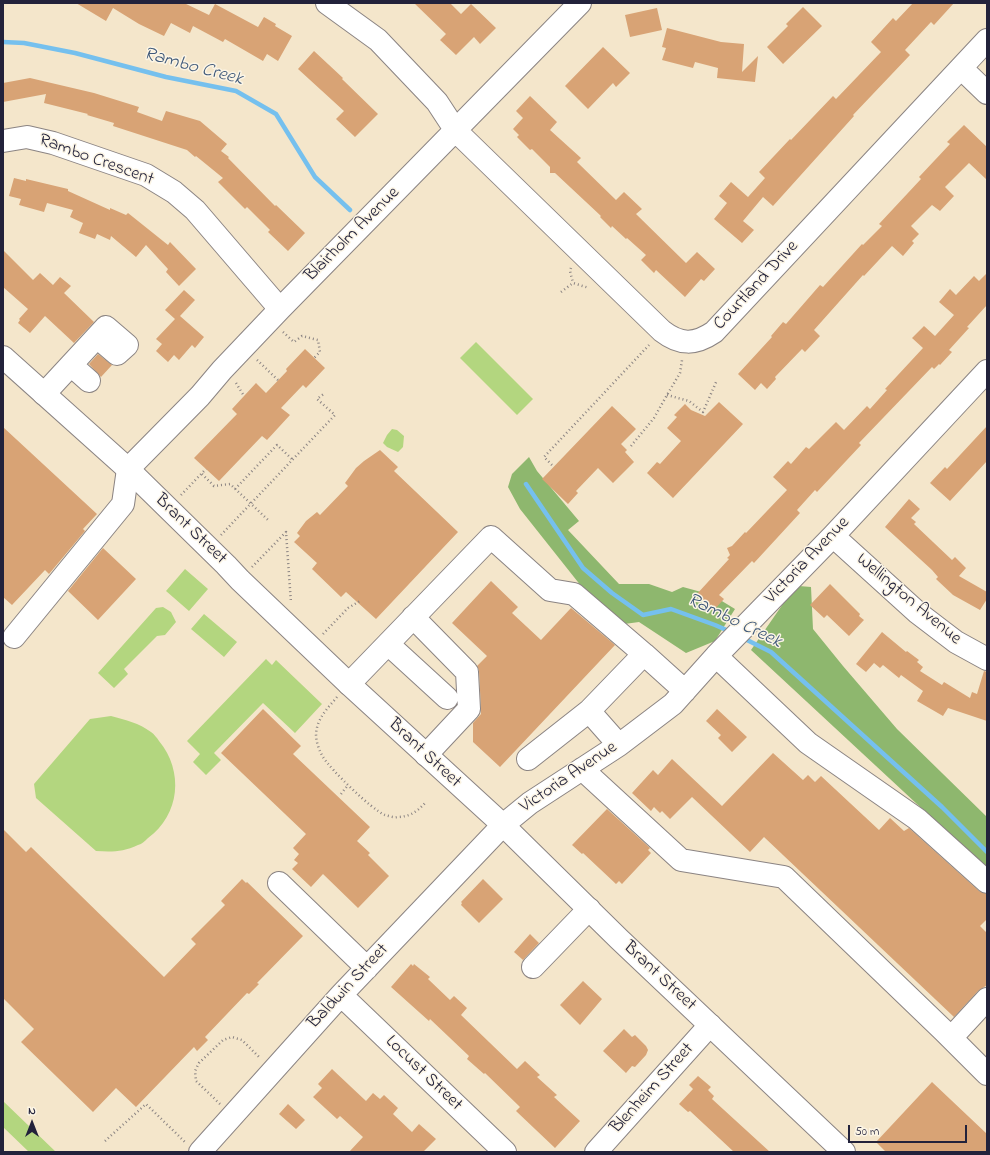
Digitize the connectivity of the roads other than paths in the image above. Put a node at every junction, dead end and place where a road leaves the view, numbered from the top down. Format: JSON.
{"nodes":[{"id":1,"x":327,"y":3,"type":"edge"},
{"id":2,"x":580,"y":3,"type":"edge"},
{"id":3,"x":987,"y":40,"type":"edge"},
{"id":4,"x":961,"y":68,"type":"junction"},
{"id":5,"x":987,"y":93,"type":"edge"},
{"id":6,"x":456,"y":130,"type":"junction"},
{"id":7,"x":3,"y":141,"type":"edge"},
{"id":8,"x":275,"y":315,"type":"junction"},
{"id":9,"x":97,"y":337,"type":"dead end"},
{"id":10,"x":3,"y":357,"type":"edge"},
{"id":11,"x":71,"y":365,"type":"junction"},
{"id":12,"x":987,"y":371,"type":"edge"},
{"id":13,"x":89,"y":381,"type":"dead end"},
{"id":14,"x":44,"y":394,"type":"junction"},
{"id":15,"x":128,"y":469,"type":"junction"},
{"id":16,"x":833,"y":536,"type":"junction"},
{"id":17,"x":413,"y":617,"type":"junction"},
{"id":18,"x":14,"y":637,"type":"dead end"},
{"id":19,"x":388,"y":644,"type":"junction"},
{"id":20,"x":720,"y":651,"type":"junction"},
{"id":21,"x":644,"y":654,"type":"junction"},
{"id":22,"x":987,"y":659,"type":"edge"},
{"id":23,"x":349,"y":684,"type":"junction"},
{"id":24,"x":685,"y":691,"type":"junction"},
{"id":25,"x":447,"y":698,"type":"dead end"},
{"id":26,"x":589,"y":711,"type":"junction"},
{"id":27,"x":619,"y":745,"type":"junction"},
{"id":28,"x":426,"y":755,"type":"junction"},
{"id":29,"x":528,"y":759,"type":"dead end"},
{"id":30,"x":582,"y":769,"type":"junction"},
{"id":31,"x":503,"y":825,"type":"junction"},
{"id":32,"x":987,"y":882,"type":"edge"},
{"id":33,"x":279,"y":883,"type":"dead end"},
{"id":34,"x":589,"y":909,"type":"junction"},
{"id":35,"x":533,"y":967,"type":"dead end"},
{"id":36,"x":367,"y":968,"type":"junction"},
{"id":37,"x":341,"y":995,"type":"junction"},
{"id":38,"x":987,"y":999,"type":"edge"},
{"id":39,"x":710,"y":1025,"type":"junction"},
{"id":40,"x":955,"y":1041,"type":"junction"},
{"id":41,"x":987,"y":1074,"type":"edge"},
{"id":42,"x":195,"y":1149,"type":"edge"},
{"id":43,"x":505,"y":1152,"type":"edge"},
{"id":44,"x":596,"y":1152,"type":"edge"},
{"id":45,"x":844,"y":1152,"type":"edge"}],
"edges":[{"from":1,"to":6,"type":"street"},
{"from":2,"to":6,"type":"street","name":"Blairholm Avenue"},
{"from":3,"to":4,"type":"street","name":"Courtland Drive"},
{"from":4,"to":5,"type":"street"},
{"from":4,"to":6,"type":"street","name":"Courtland Drive"},
{"from":6,"to":8,"type":"street","name":"Blairholm Avenue"},
{"from":7,"to":8,"type":"street","name":"Rambo Crescent"},
{"from":8,"to":15,"type":"street","name":"Blairholm Avenue"},
{"from":9,"to":11,"type":"street"},
{"from":10,"to":14,"type":"street","name":"Brant Street"},
{"from":11,"to":13,"type":"street"},
{"from":11,"to":14,"type":"street"},
{"from":12,"to":16,"type":"street","name":"Victoria Avenue"},
{"from":14,"to":15,"type":"street","name":"Brant Street"},
{"from":15,"to":18,"type":"street"},
{"from":15,"to":23,"type":"street","name":"Brant Street"},
{"from":16,"to":20,"type":"street","name":"Victoria Avenue"},
{"from":16,"to":22,"type":"street","name":"Wellington Avenue"},
{"from":17,"to":19,"type":"street"},
{"from":17,"to":21,"type":"street"},
{"from":17,"to":28,"type":"street"},
{"from":19,"to":23,"type":"street"},
{"from":19,"to":25,"type":"street"},
{"from":20,"to":24,"type":"street","name":"Victoria Avenue"},
{"from":20,"to":32,"type":"street"},
{"from":21,"to":24,"type":"street"},
{"from":21,"to":26,"type":"street"},
{"from":23,"to":28,"type":"street","name":"Brant Street"},
{"from":24,"to":27,"type":"street","name":"Victoria Avenue"},
{"from":26,"to":27,"type":"street"},
{"from":26,"to":29,"type":"street"},
{"from":27,"to":30,"type":"street","name":"Victoria Avenue"},
{"from":28,"to":31,"type":"street","name":"Brant Street"},
{"from":30,"to":31,"type":"street","name":"Victoria Avenue"},
{"from":30,"to":40,"type":"street"},
{"from":31,"to":34,"type":"street","name":"Brant Street"},
{"from":31,"to":36,"type":"street","name":"Baldwin Street"},
{"from":33,"to":36,"type":"street"},
{"from":34,"to":35,"type":"street"},
{"from":34,"to":39,"type":"street","name":"Brant Street"},
{"from":36,"to":37,"type":"street","name":"Baldwin Street"},
{"from":37,"to":42,"type":"street","name":"Baldwin Street"},
{"from":37,"to":43,"type":"street","name":"Locust Street"},
{"from":38,"to":40,"type":"street"},
{"from":39,"to":44,"type":"street","name":"Blenheim Street"},
{"from":39,"to":45,"type":"street","name":"Brant Street"},
{"from":40,"to":41,"type":"street"}]}
